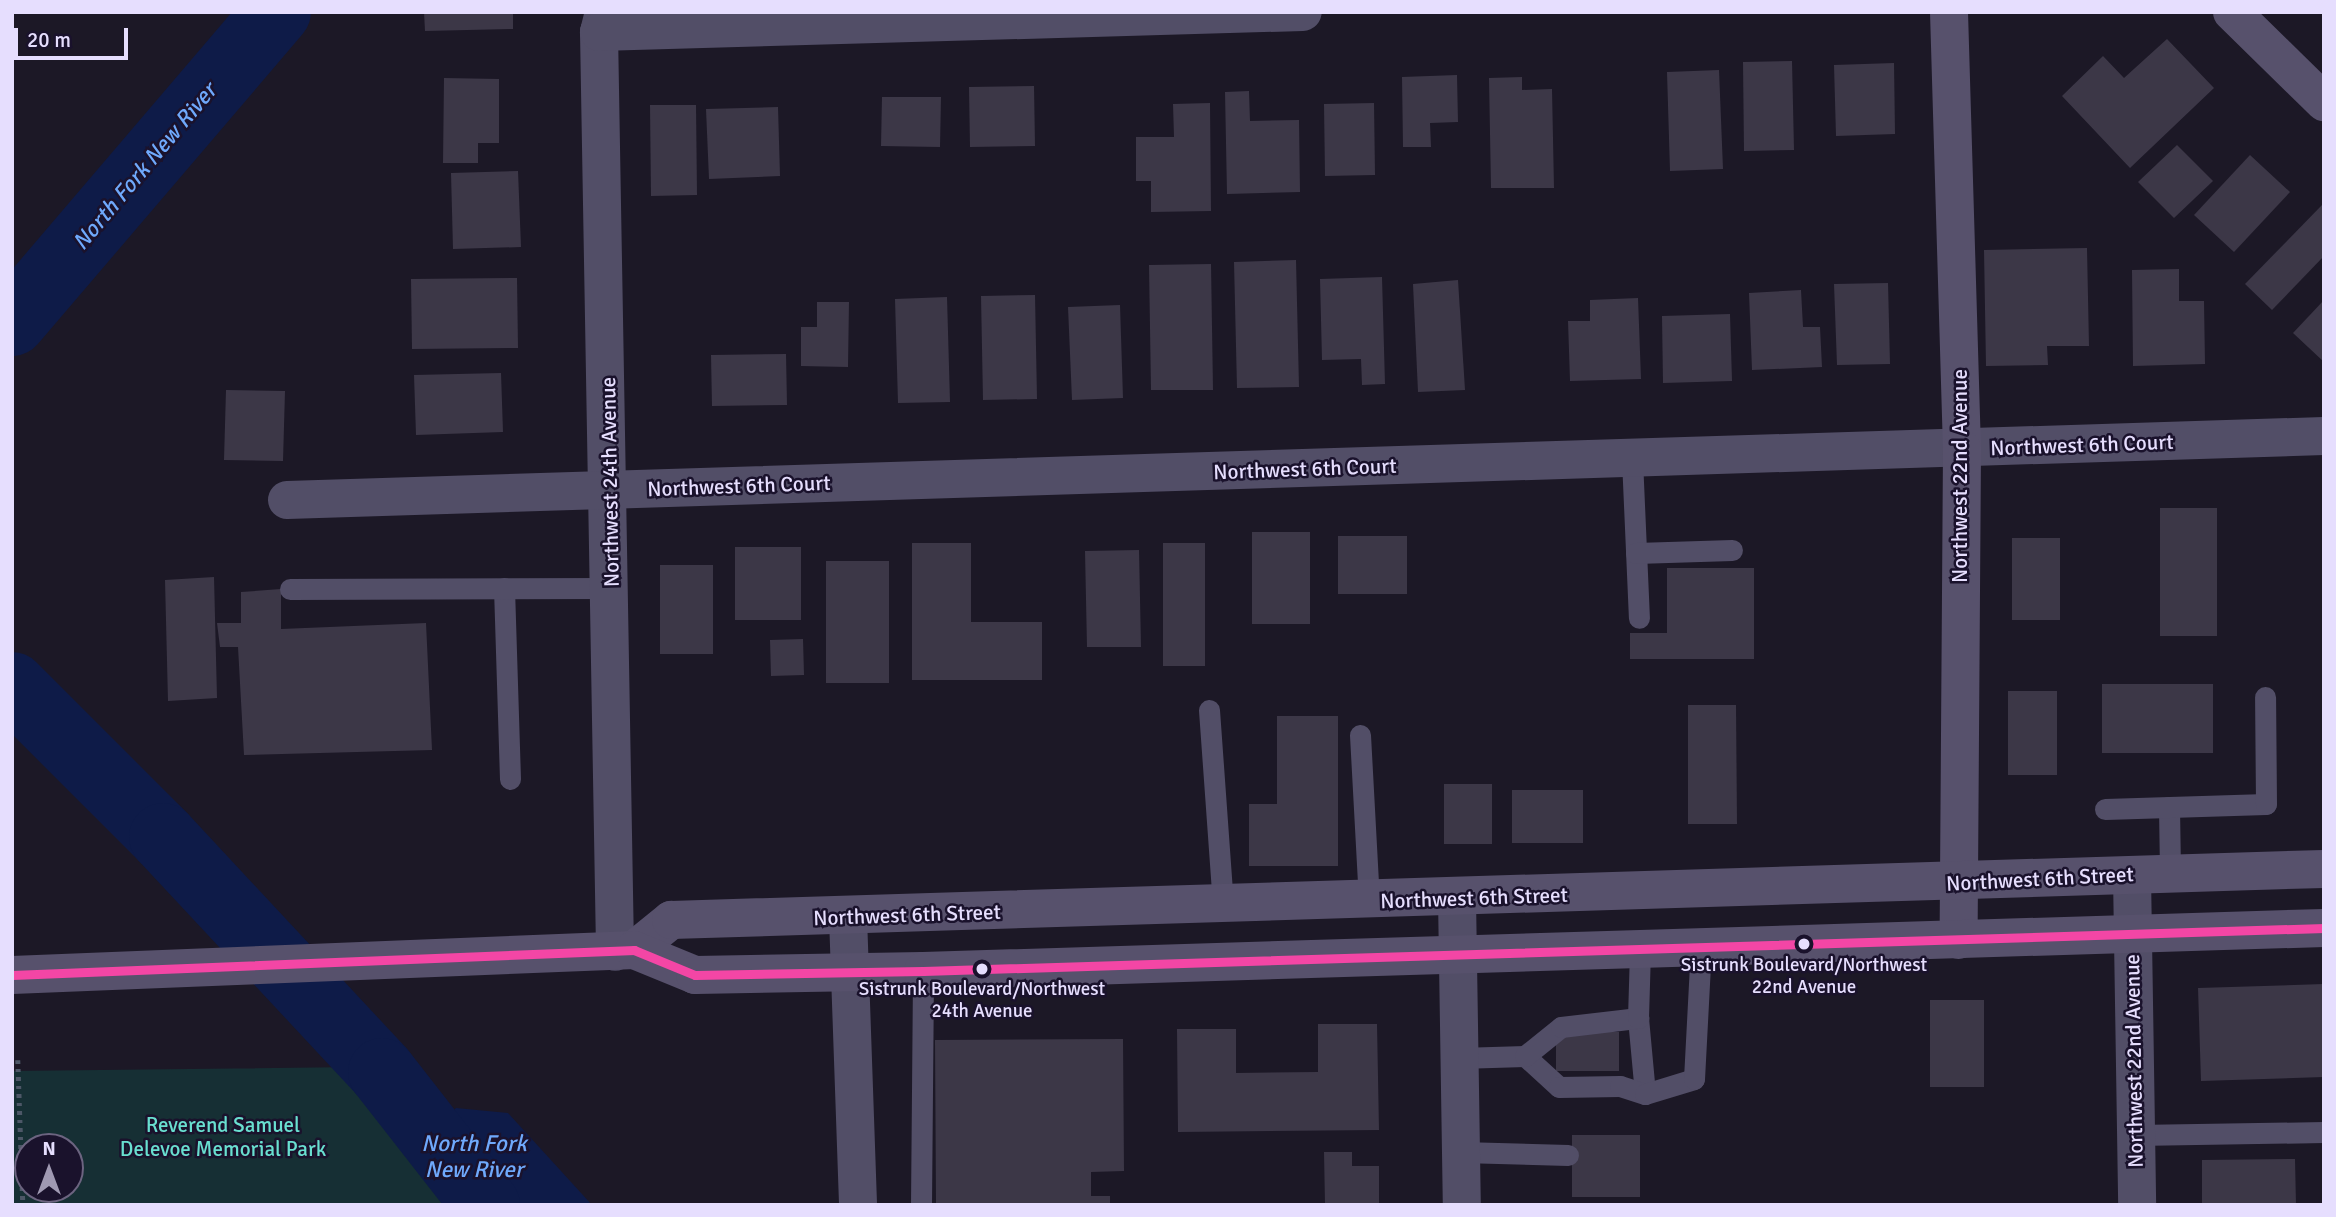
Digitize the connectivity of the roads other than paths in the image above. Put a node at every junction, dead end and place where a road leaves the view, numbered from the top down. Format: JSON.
{"nodes":[{"id":1,"x":1303,"y":12,"type":"edge"},
{"id":2,"x":1949,"y":12,"type":"edge"},
{"id":3,"x":2232,"y":12,"type":"edge"},
{"id":4,"x":601,"y":22,"type":"edge"},
{"id":5,"x":2324,"y":102,"type":"edge"},
{"id":6,"x":2324,"y":436,"type":"edge"},
{"id":7,"x":1962,"y":449,"type":"junction"},
{"id":8,"x":1632,"y":459,"type":"junction"},
{"id":9,"x":611,"y":490,"type":"junction"},
{"id":10,"x":287,"y":500,"type":"dead end"},
{"id":11,"x":1732,"y":550,"type":"dead end"},
{"id":12,"x":1636,"y":553,"type":"junction"},
{"id":13,"x":290,"y":589,"type":"dead end"},
{"id":14,"x":504,"y":589,"type":"junction"},
{"id":15,"x":612,"y":589,"type":"junction"},
{"id":16,"x":1639,"y":618,"type":"dead end"},
{"id":17,"x":2265,"y":697,"type":"dead end"},
{"id":18,"x":1209,"y":710,"type":"dead end"},
{"id":19,"x":1360,"y":735,"type":"dead end"},
{"id":20,"x":510,"y":779,"type":"dead end"},
{"id":21,"x":2169,"y":807,"type":"junction"},
{"id":22,"x":2105,"y":809,"type":"dead end"},
{"id":23,"x":2324,"y":869,"type":"edge"},
{"id":24,"x":2169,"y":874,"type":"junction"},
{"id":25,"x":2132,"y":875,"type":"junction"},
{"id":26,"x":1959,"y":883,"type":"junction"},
{"id":27,"x":1457,"y":898,"type":"junction"},
{"id":28,"x":1369,"y":901,"type":"junction"},
{"id":29,"x":1223,"y":905,"type":"junction"},
{"id":30,"x":849,"y":916,"type":"junction"},
{"id":31,"x":2324,"y":928,"type":"edge"},
{"id":32,"x":2132,"y":934,"type":"junction"},
{"id":33,"x":1959,"y":940,"type":"junction"},
{"id":34,"x":1701,"y":947,"type":"junction"},
{"id":35,"x":1640,"y":949,"type":"junction"},
{"id":36,"x":624,"y":951,"type":"junction"},
{"id":37,"x":1458,"y":954,"type":"junction"},
{"id":38,"x":923,"y":971,"type":"junction"},
{"id":39,"x":851,"y":972,"type":"junction"},
{"id":40,"x":12,"y":975,"type":"edge"},
{"id":41,"x":1638,"y":1017,"type":"junction"},
{"id":42,"x":1525,"y":1056,"type":"junction"},
{"id":43,"x":1460,"y":1058,"type":"junction"},
{"id":44,"x":1645,"y":1094,"type":"junction"},
{"id":45,"x":2324,"y":1132,"type":"edge"},
{"id":46,"x":2136,"y":1135,"type":"junction"},
{"id":47,"x":1461,"y":1152,"type":"junction"},
{"id":48,"x":1568,"y":1155,"type":"dead end"},
{"id":49,"x":858,"y":1205,"type":"edge"},
{"id":50,"x":921,"y":1205,"type":"edge"},
{"id":51,"x":1462,"y":1205,"type":"edge"},
{"id":52,"x":2137,"y":1205,"type":"edge"}],
"edges":[{"from":1,"to":4,"type":"street"},
{"from":2,"to":7,"type":"street","name":"Northwest 22nd Avenue"},
{"from":3,"to":5,"type":"street"},
{"from":4,"to":9,"type":"street","name":"Northwest 24th Avenue"},
{"from":6,"to":7,"type":"street","name":"Northwest 6th Court"},
{"from":7,"to":8,"type":"street","name":"Northwest 6th Court"},
{"from":7,"to":26,"type":"street","name":"Northwest 22nd Avenue"},
{"from":8,"to":9,"type":"street","name":"Northwest 6th Court"},
{"from":8,"to":12,"type":"lane"},
{"from":9,"to":10,"type":"street","name":"Northwest 6th Court"},
{"from":9,"to":15,"type":"street","name":"Northwest 24th Avenue"},
{"from":11,"to":12,"type":"lane"},
{"from":12,"to":16,"type":"lane"},
{"from":13,"to":14,"type":"lane"},
{"from":14,"to":15,"type":"lane"},
{"from":14,"to":20,"type":"lane"},
{"from":15,"to":36,"type":"street","name":"Northwest 24th Avenue"},
{"from":17,"to":21,"type":"lane"},
{"from":18,"to":29,"type":"lane"},
{"from":19,"to":28,"type":"lane"},
{"from":21,"to":22,"type":"lane"},
{"from":21,"to":24,"type":"lane"},
{"from":23,"to":24,"type":"street","name":"Northwest 6th Street"},
{"from":24,"to":25,"type":"street","name":"Northwest 6th Street"},
{"from":25,"to":26,"type":"street","name":"Northwest 6th Street"},
{"from":25,"to":32,"type":"street","name":"Northwest 22nd Avenue"},
{"from":26,"to":27,"type":"street","name":"Northwest 6th Street"},
{"from":26,"to":33,"type":"street","name":"Northwest 22nd Avenue"},
{"from":27,"to":28,"type":"street","name":"Northwest 6th Street"},
{"from":27,"to":37,"type":"street"},
{"from":28,"to":29,"type":"street","name":"Northwest 6th Street"},
{"from":29,"to":30,"type":"street","name":"Northwest 6th Street"},
{"from":30,"to":36,"type":"street","name":"Northwest 6th Street"},
{"from":30,"to":39,"type":"street"},
{"from":31,"to":32,"type":"street"},
{"from":32,"to":33,"type":"street"},
{"from":32,"to":46,"type":"street","name":"Northwest 22nd Avenue"},
{"from":33,"to":34,"type":"street"},
{"from":34,"to":35,"type":"street"},
{"from":34,"to":44,"type":"lane"},
{"from":35,"to":37,"type":"street"},
{"from":35,"to":41,"type":"lane"},
{"from":36,"to":39,"type":"street"},
{"from":36,"to":40,"type":"street"},
{"from":37,"to":38,"type":"street"},
{"from":37,"to":43,"type":"street"},
{"from":38,"to":39,"type":"street"},
{"from":38,"to":50,"type":"lane"},
{"from":39,"to":49,"type":"street"},
{"from":41,"to":42,"type":"lane"},
{"from":41,"to":44,"type":"lane"},
{"from":42,"to":43,"type":"lane"},
{"from":42,"to":44,"type":"lane"},
{"from":43,"to":47,"type":"street"},
{"from":45,"to":46,"type":"lane"},
{"from":46,"to":52,"type":"street","name":"Northwest 22nd Avenue"},
{"from":47,"to":48,"type":"lane"},
{"from":47,"to":51,"type":"street"}]}
